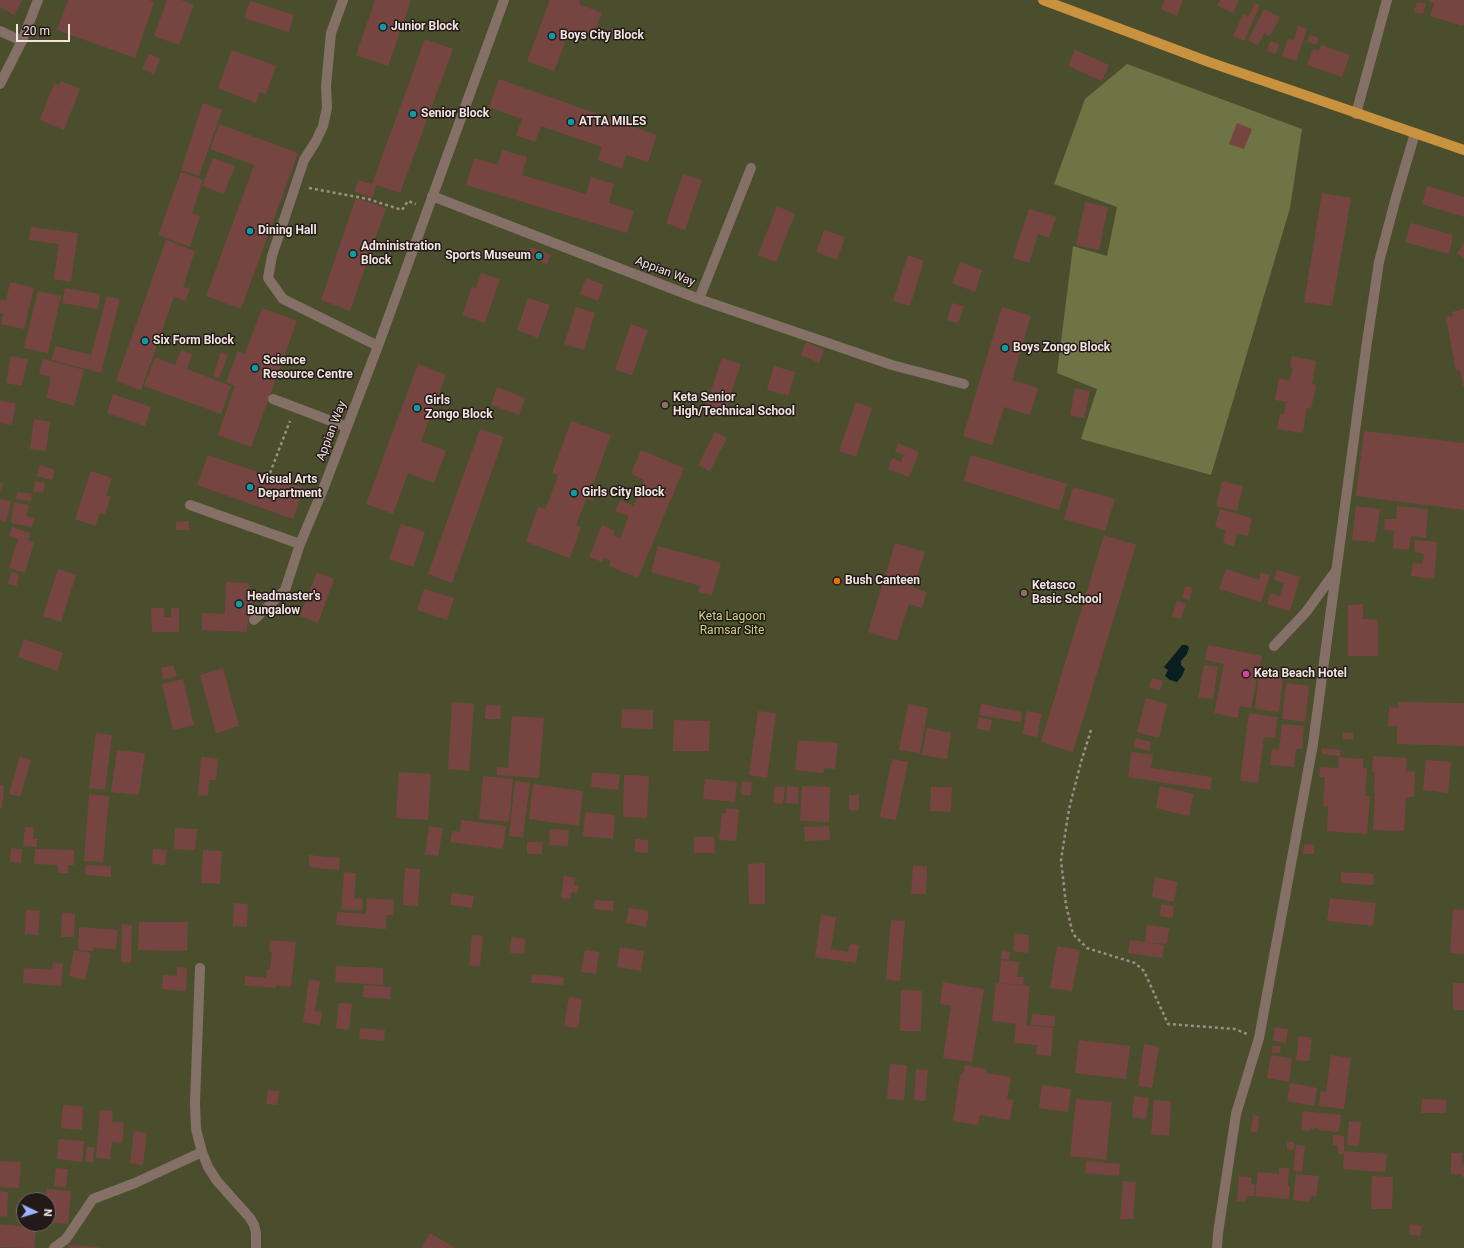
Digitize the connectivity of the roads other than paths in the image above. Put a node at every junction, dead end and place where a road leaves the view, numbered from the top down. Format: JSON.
{"nodes":[{"id":1,"x":38,"y":0,"type":"edge"},
{"id":2,"x":343,"y":0,"type":"edge"},
{"id":3,"x":504,"y":0,"type":"edge"},
{"id":4,"x":1044,"y":0,"type":"edge"},
{"id":5,"x":1387,"y":0,"type":"edge"},
{"id":6,"x":0,"y":31,"type":"edge"},
{"id":7,"x":22,"y":41,"type":"junction"},
{"id":8,"x":0,"y":84,"type":"edge"},
{"id":9,"x":1356,"y":114,"type":"junction"},
{"id":10,"x":1415,"y":133,"type":"junction"},
{"id":11,"x":1464,"y":150,"type":"edge"},
{"id":12,"x":751,"y":168,"type":"dead end"},
{"id":13,"x":432,"y":196,"type":"junction"},
{"id":14,"x":699,"y":299,"type":"junction"},
{"id":15,"x":378,"y":346,"type":"junction"},
{"id":16,"x":964,"y":384,"type":"dead end"},
{"id":17,"x":273,"y":399,"type":"dead end"},
{"id":18,"x":347,"y":427,"type":"junction"},
{"id":19,"x":190,"y":505,"type":"dead end"},
{"id":20,"x":300,"y":544,"type":"junction"},
{"id":21,"x":1336,"y":570,"type":"junction"},
{"id":22,"x":254,"y":620,"type":"dead end"},
{"id":23,"x":1274,"y":646,"type":"dead end"},
{"id":24,"x":200,"y":968,"type":"dead end"},
{"id":25,"x":202,"y":1152,"type":"junction"},
{"id":26,"x":54,"y":1248,"type":"edge"},
{"id":27,"x":256,"y":1248,"type":"edge"},
{"id":28,"x":1217,"y":1248,"type":"edge"}],
"edges":[{"from":1,"to":7,"type":"street"},
{"from":2,"to":15,"type":"street"},
{"from":3,"to":13,"type":"street","name":"Appian Way"},
{"from":4,"to":9,"type":"main road"},
{"from":5,"to":9,"type":"street"},
{"from":6,"to":7,"type":"street"},
{"from":7,"to":8,"type":"street"},
{"from":9,"to":10,"type":"main road"},
{"from":10,"to":11,"type":"main road"},
{"from":10,"to":21,"type":"street"},
{"from":12,"to":14,"type":"street"},
{"from":13,"to":14,"type":"street","name":"Appian Way"},
{"from":13,"to":15,"type":"street","name":"Appian Way"},
{"from":14,"to":16,"type":"street","name":"Appian Way"},
{"from":15,"to":18,"type":"street","name":"Appian Way"},
{"from":17,"to":18,"type":"street"},
{"from":18,"to":20,"type":"street","name":"Appian Way"},
{"from":19,"to":20,"type":"street"},
{"from":20,"to":22,"type":"street","name":"Appian Way"},
{"from":21,"to":23,"type":"street"},
{"from":21,"to":28,"type":"street"},
{"from":24,"to":25,"type":"street"},
{"from":25,"to":26,"type":"street"},
{"from":25,"to":27,"type":"street"}]}
